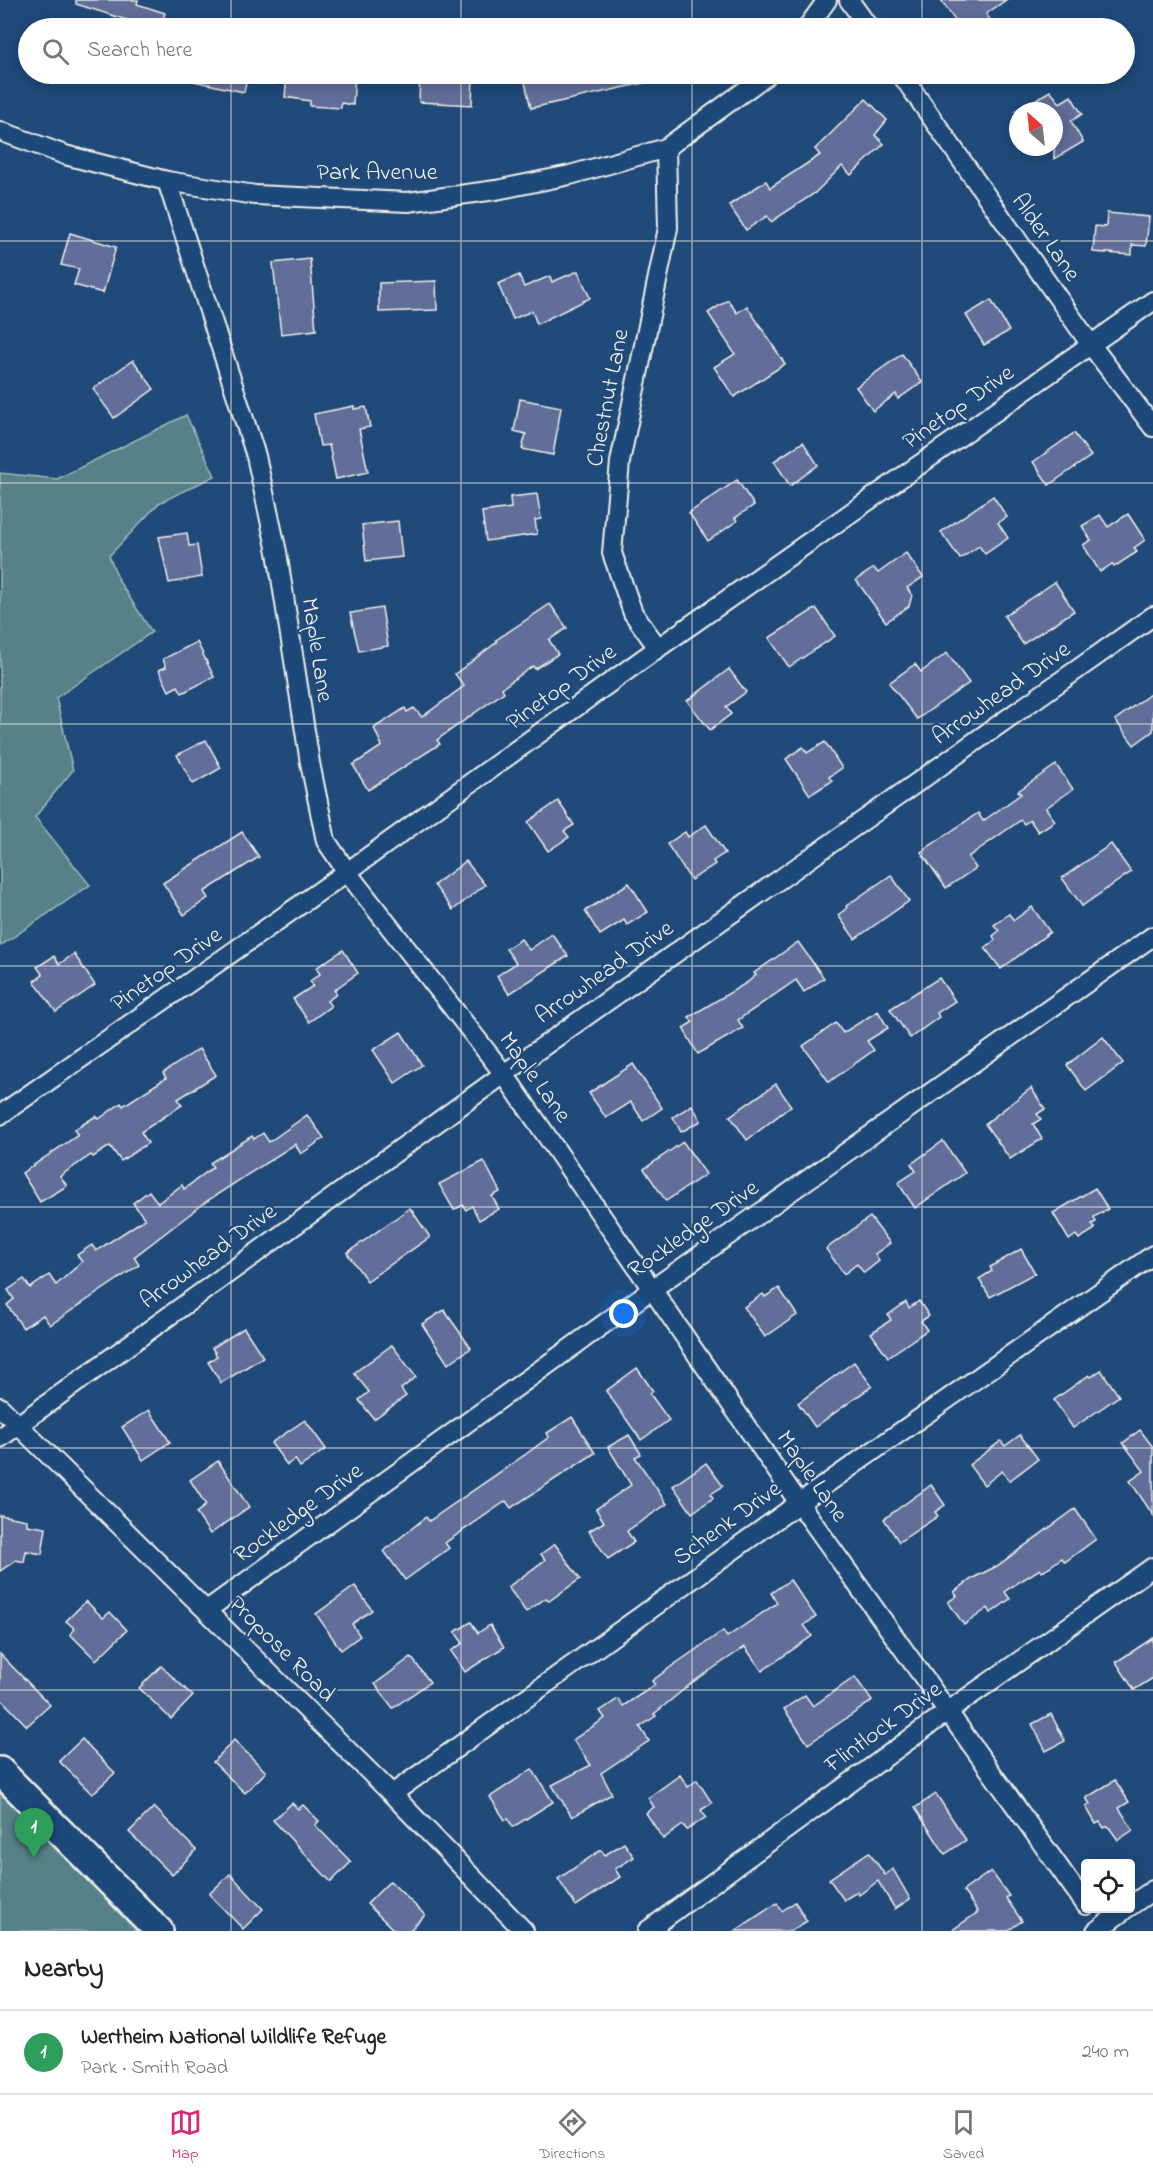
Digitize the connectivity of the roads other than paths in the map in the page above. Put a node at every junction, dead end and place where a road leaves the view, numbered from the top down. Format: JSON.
{"nodes":[{"id":1,"x":827,"y":0,"type":"edge"},
{"id":2,"x":849,"y":0,"type":"edge"},
{"id":3,"x":814,"y":18,"type":"edge"},
{"id":4,"x":862,"y":18,"type":"edge"},
{"id":5,"x":754,"y":84,"type":"edge"},
{"id":6,"x":908,"y":84,"type":"edge"},
{"id":7,"x":0,"y":131,"type":"edge"},
{"id":8,"x":666,"y":148,"type":"junction"},
{"id":9,"x":167,"y":181,"type":"junction"},
{"id":10,"x":1153,"y":301,"type":"edge"},
{"id":11,"x":1090,"y":345,"type":"junction"},
{"id":12,"x":1153,"y":427,"type":"edge"},
{"id":13,"x":1153,"y":616,"type":"edge"},
{"id":14,"x":658,"y":648,"type":"junction"},
{"id":15,"x":347,"y":872,"type":"junction"},
{"id":16,"x":1153,"y":936,"type":"edge"},
{"id":17,"x":504,"y":1074,"type":"junction"},
{"id":18,"x":0,"y":1115,"type":"edge"},
{"id":19,"x":1153,"y":1255,"type":"edge"},
{"id":20,"x":651,"y":1290,"type":"junction"},
{"id":21,"x":0,"y":1407,"type":"edge"},
{"id":22,"x":17,"y":1425,"type":"junction"},
{"id":23,"x":0,"y":1438,"type":"edge"},
{"id":24,"x":799,"y":1503,"type":"junction"},
{"id":25,"x":1153,"y":1568,"type":"edge"},
{"id":26,"x":207,"y":1610,"type":"junction"},
{"id":27,"x":947,"y":1712,"type":"junction"},
{"id":28,"x":0,"y":1771,"type":"edge"},
{"id":29,"x":392,"y":1794,"type":"junction"},
{"id":30,"x":1153,"y":1890,"type":"edge"},
{"id":31,"x":1081,"y":1899,"type":"edge"},
{"id":32,"x":1135,"y":1903,"type":"edge"},
{"id":33,"x":1090,"y":1913,"type":"edge"},
{"id":34,"x":1121,"y":1913,"type":"edge"},
{"id":35,"x":1100,"y":1930,"type":"edge"},
{"id":36,"x":159,"y":1931,"type":"edge"},
{"id":37,"x":524,"y":1931,"type":"edge"},
{"id":38,"x":646,"y":1931,"type":"edge"}],
"edges":[{"from":1,"to":3,"type":"street"},
{"from":2,"to":4,"type":"street"},
{"from":5,"to":8,"type":"street","name":"Park Avenue"},
{"from":6,"to":11,"type":"street","name":"Alder Lane"},
{"from":7,"to":9,"type":"street","name":"Park Avenue"},
{"from":8,"to":9,"type":"street","name":"Park Avenue"},
{"from":8,"to":14,"type":"street","name":"Chestnut Lane"},
{"from":9,"to":15,"type":"street","name":"Maple Lane"},
{"from":10,"to":11,"type":"street","name":"Pinetop Drive"},
{"from":11,"to":12,"type":"street","name":"Alder Lane"},
{"from":11,"to":14,"type":"street","name":"Pinetop Drive"},
{"from":13,"to":17,"type":"street","name":"Arrowhead Drive"},
{"from":14,"to":15,"type":"street","name":"Pinetop Drive"},
{"from":15,"to":17,"type":"street","name":"Maple Lane"},
{"from":15,"to":18,"type":"street","name":"Pinetop Drive"},
{"from":16,"to":20,"type":"street","name":"Rockledge Drive"},
{"from":17,"to":20,"type":"street","name":"Maple Lane"},
{"from":17,"to":22,"type":"street","name":"Arrowhead Drive"},
{"from":19,"to":24,"type":"street","name":"Schenk Drive"},
{"from":20,"to":24,"type":"street","name":"Maple Lane"},
{"from":20,"to":26,"type":"street","name":"Rockledge Drive"},
{"from":21,"to":22,"type":"street","name":"Propose Road"},
{"from":22,"to":23,"type":"street","name":"Arrowhead Drive"},
{"from":22,"to":26,"type":"street","name":"Propose Road"},
{"from":24,"to":27,"type":"street","name":"Maple Lane"},
{"from":24,"to":29,"type":"street","name":"Schenk Drive"},
{"from":25,"to":27,"type":"street","name":"Flintlock Drive"},
{"from":26,"to":29,"type":"street","name":"Propose Road"},
{"from":27,"to":31,"type":"street","name":"Maple Lane"},
{"from":27,"to":38,"type":"street","name":"Flintlock Drive"},
{"from":28,"to":36,"type":"street"},
{"from":29,"to":37,"type":"street","name":"Propose Road"},
{"from":30,"to":32,"type":"street"},
{"from":33,"to":35,"type":"street","name":"Maple Lane"},
{"from":34,"to":35,"type":"street"}]}
